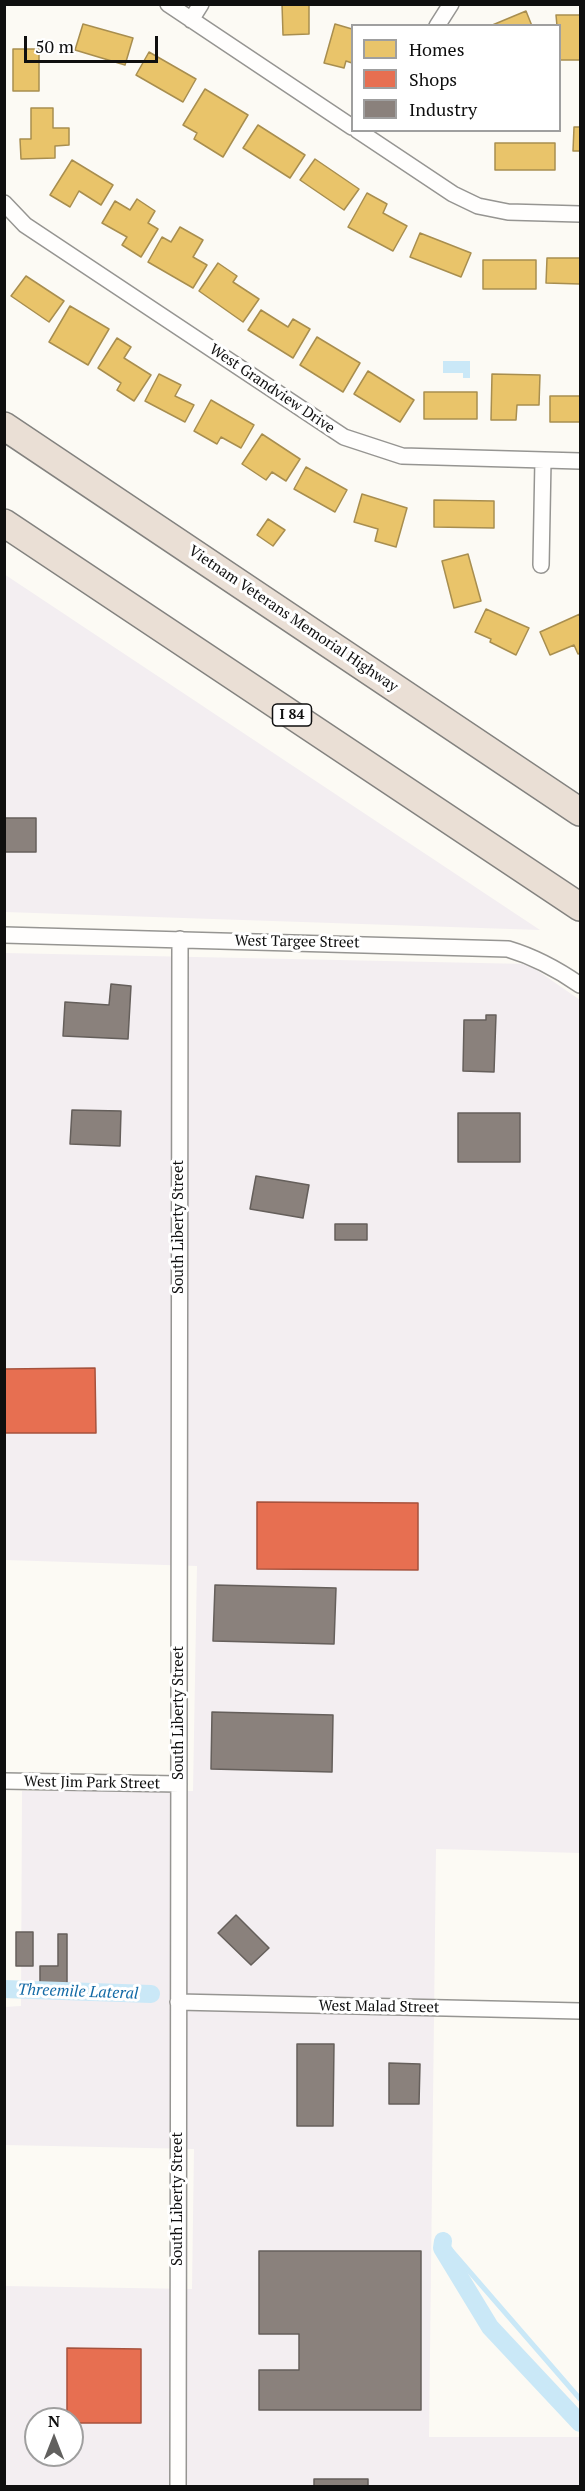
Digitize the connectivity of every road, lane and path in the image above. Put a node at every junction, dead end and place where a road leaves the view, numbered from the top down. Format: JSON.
{"nodes":[{"id":1,"x":168,"y":4,"type":"edge"},
{"id":2,"x":201,"y":4,"type":"edge"},
{"id":3,"x":451,"y":4,"type":"edge"},
{"id":4,"x":191,"y":20,"type":"junction"},
{"id":5,"x":438,"y":24,"type":"edge"},
{"id":6,"x":351,"y":124,"type":"edge"},
{"id":7,"x":362,"y":132,"type":"edge"},
{"id":8,"x":4,"y":203,"type":"edge"},
{"id":9,"x":580,"y":214,"type":"edge"},
{"id":10,"x":4,"y":426,"type":"edge"},
{"id":11,"x":543,"y":460,"type":"junction"},
{"id":12,"x":580,"y":461,"type":"edge"},
{"id":13,"x":4,"y":523,"type":"edge"},
{"id":14,"x":541,"y":565,"type":"dead end"},
{"id":15,"x":580,"y":812,"type":"edge"},
{"id":16,"x":580,"y":907,"type":"edge"},
{"id":17,"x":4,"y":935,"type":"edge"},
{"id":18,"x":180,"y":939,"type":"junction"},
{"id":19,"x":580,"y":985,"type":"edge"},
{"id":20,"x":4,"y":1781,"type":"edge"},
{"id":21,"x":178,"y":1784,"type":"junction"},
{"id":22,"x":178,"y":2002,"type":"junction"},
{"id":23,"x":580,"y":2011,"type":"edge"},
{"id":24,"x":178,"y":2487,"type":"edge"}],
"edges":[{"from":1,"to":4,"type":"street"},
{"from":2,"to":4,"type":"street"},
{"from":3,"to":5,"type":"street"},
{"from":4,"to":6,"type":"street"},
{"from":7,"to":9,"type":"street"},
{"from":8,"to":11,"type":"street","name":"West Grandview Drive"},
{"from":10,"to":15,"type":"highway","name":"Vietnam Veterans Memorial Highway"},
{"from":11,"to":12,"type":"street","name":"West Grandview Drive"},
{"from":11,"to":14,"type":"street"},
{"from":13,"to":16,"type":"highway","number":"I 84"},
{"from":17,"to":18,"type":"street","name":"West Targee Street"},
{"from":18,"to":19,"type":"street","name":"West Targee Street"},
{"from":18,"to":21,"type":"street","name":"South Liberty Street"},
{"from":20,"to":21,"type":"street","name":"West Jim Park Street"},
{"from":21,"to":22,"type":"street","name":"South Liberty Street"},
{"from":22,"to":23,"type":"street","name":"West Malad Street"},
{"from":22,"to":24,"type":"street","name":"South Liberty Street"}]}
